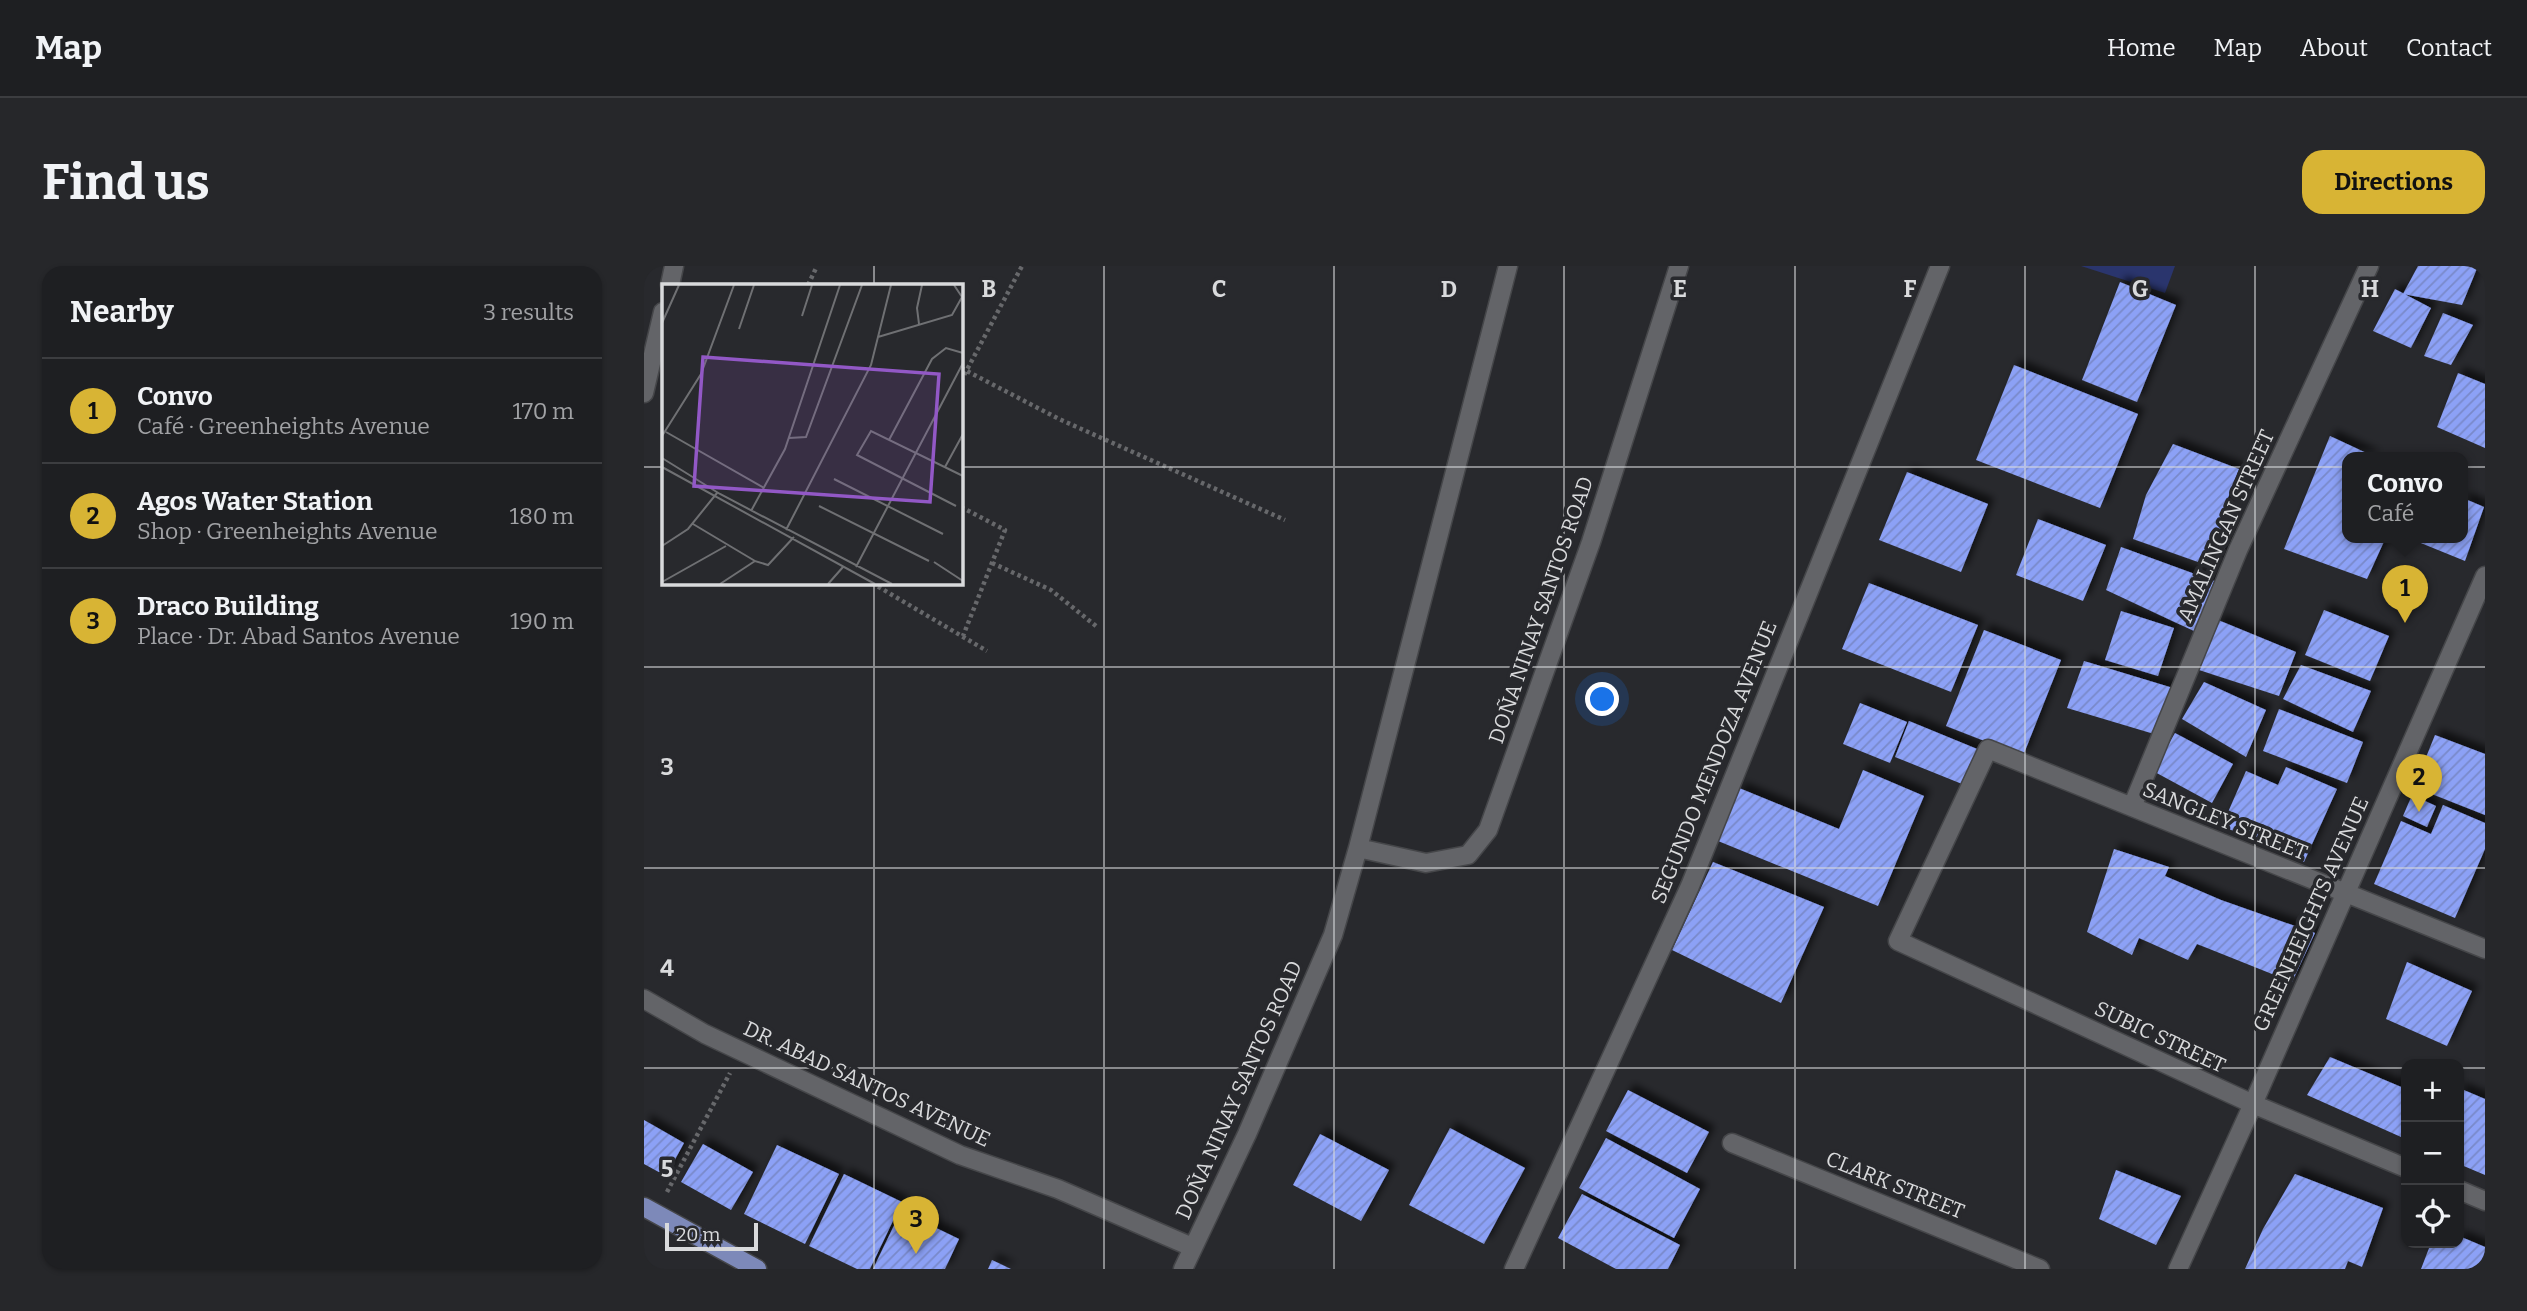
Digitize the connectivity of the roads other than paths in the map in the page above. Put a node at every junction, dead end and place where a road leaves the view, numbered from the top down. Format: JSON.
{"nodes":[{"id":1,"x":674,"y":266,"type":"edge"},
{"id":2,"x":1508,"y":266,"type":"edge"},
{"id":3,"x":1679,"y":266,"type":"edge"},
{"id":4,"x":1940,"y":266,"type":"edge"},
{"id":5,"x":2369,"y":266,"type":"edge"},
{"id":6,"x":670,"y":284,"type":"edge"},
{"id":7,"x":662,"y":316,"type":"edge"},
{"id":8,"x":644,"y":393,"type":"edge"},
{"id":9,"x":2485,"y":576,"type":"edge"},
{"id":10,"x":2132,"y":807,"type":"junction"},
{"id":11,"x":1358,"y":848,"type":"junction"},
{"id":12,"x":2344,"y":894,"type":"junction"},
{"id":13,"x":1898,"y":941,"type":"joint"},
{"id":14,"x":2485,"y":949,"type":"edge"},
{"id":15,"x":644,"y":999,"type":"edge"},
{"id":16,"x":2253,"y":1104,"type":"junction"},
{"id":17,"x":1732,"y":1143,"type":"dead end"},
{"id":18,"x":2401,"y":1166,"type":"edge"},
{"id":19,"x":2464,"y":1192,"type":"edge"},
{"id":20,"x":2485,"y":1201,"type":"edge"},
{"id":21,"x":650,"y":1210,"type":"edge"},
{"id":22,"x":1192,"y":1247,"type":"junction"},
{"id":23,"x":757,"y":1269,"type":"edge"},
{"id":24,"x":1183,"y":1269,"type":"edge"},
{"id":25,"x":1514,"y":1269,"type":"edge"},
{"id":26,"x":2040,"y":1269,"type":"edge"},
{"id":27,"x":2178,"y":1269,"type":"edge"}],
"edges":[{"from":1,"to":6,"type":"street"},
{"from":2,"to":11,"type":"street","name":"DOÑA NINAY SANTOS ROAD"},
{"from":3,"to":11,"type":"street","name":"DOÑA NINAY SANTOS ROAD"},
{"from":4,"to":25,"type":"street","name":"SEGUNDO MENDOZA AVENUE"},
{"from":5,"to":10,"type":"street","name":"AMALINGAN STREET"},
{"from":7,"to":8,"type":"street"},
{"from":9,"to":12,"type":"street","name":"GREENHEIGHTS AVENUE"},
{"from":10,"to":12,"type":"street","name":"SANGLEY STREET"},
{"from":10,"to":13,"type":"street","name":"SANGLEY STREET"},
{"from":11,"to":22,"type":"street","name":"DOÑA NINAY SANTOS ROAD"},
{"from":12,"to":14,"type":"street","name":"SANGLEY STREET"},
{"from":12,"to":16,"type":"street","name":"GREENHEIGHTS AVENUE"},
{"from":13,"to":16,"type":"street","name":"SUBIC STREET"},
{"from":15,"to":22,"type":"street","name":"DR. ABAD SANTOS AVENUE"},
{"from":16,"to":18,"type":"street","name":"SUBIC STREET"},
{"from":16,"to":27,"type":"street","name":"GREENHEIGHTS AVENUE"},
{"from":17,"to":26,"type":"street","name":"CLARK STREET"},
{"from":19,"to":20,"type":"street"},
{"from":21,"to":23,"type":"main road"},
{"from":22,"to":24,"type":"street","name":"DOÑA NINAY SANTOS ROAD"}]}
